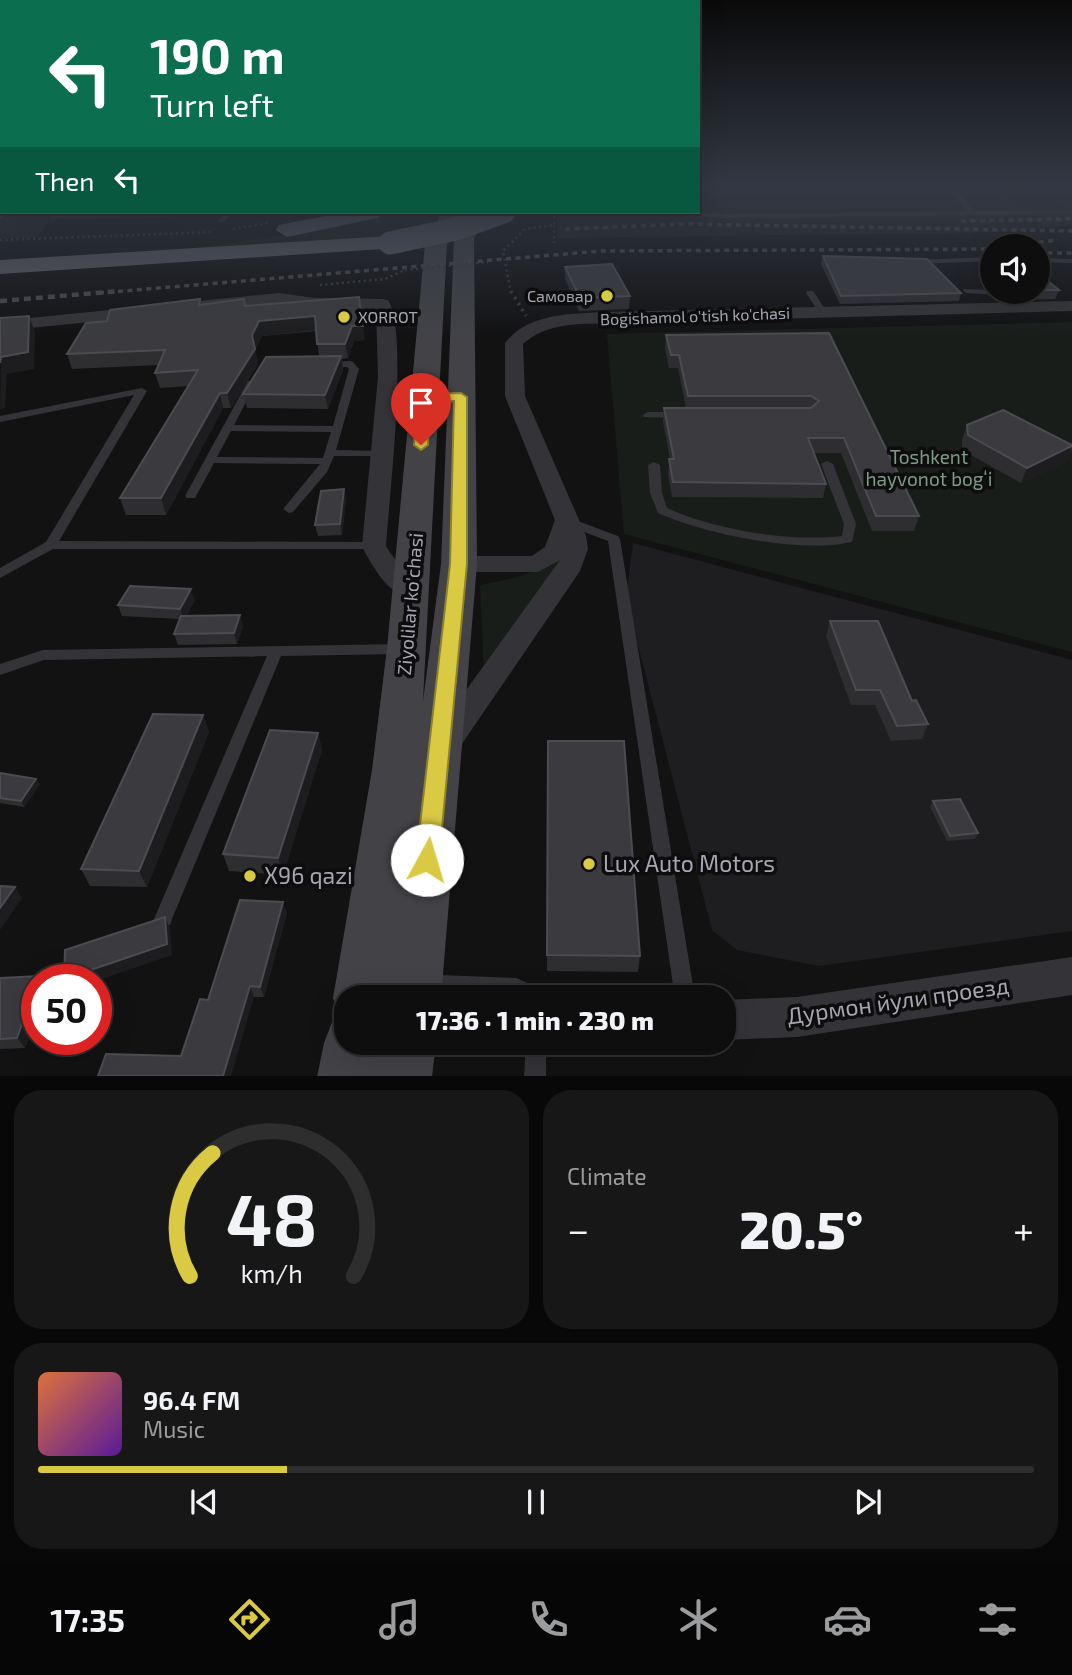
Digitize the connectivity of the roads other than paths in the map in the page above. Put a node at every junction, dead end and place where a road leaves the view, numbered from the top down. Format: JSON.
{"nodes":[{"id":1,"x":226,"y":237,"type":"edge"},
{"id":2,"x":417,"y":237,"type":"edge"},
{"id":3,"x":439,"y":237,"type":"edge"},
{"id":4,"x":465,"y":237,"type":"edge"},
{"id":5,"x":0,"y":252,"type":"edge"},
{"id":6,"x":980,"y":259,"type":"edge"},
{"id":7,"x":1050,"y":260,"type":"edge"},
{"id":8,"x":908,"y":261,"type":"edge"},
{"id":9,"x":1072,"y":261,"type":"edge"},
{"id":10,"x":0,"y":267,"type":"edge"},
{"id":11,"x":967,"y":291,"type":"dead end"},
{"id":12,"x":810,"y":293,"type":"dead end"},
{"id":13,"x":980,"y":293,"type":"edge"},
{"id":14,"x":980,"y":299,"type":"edge"},
{"id":15,"x":1050,"y":303,"type":"edge"},
{"id":16,"x":1072,"y":306,"type":"edge"},
{"id":17,"x":823,"y":312,"type":"junction"},
{"id":18,"x":0,"y":326,"type":"edge"},
{"id":19,"x":314,"y":365,"type":"edge"},
{"id":20,"x":259,"y":370,"type":"edge"},
{"id":21,"x":461,"y":397,"type":"junction"},
{"id":22,"x":424,"y":398,"type":"junction"},
{"id":23,"x":648,"y":415,"type":"dead end"},
{"id":24,"x":688,"y":415,"type":"edge"},
{"id":25,"x":0,"y":419,"type":"edge"},
{"id":26,"x":227,"y":428,"type":"junction"},
{"id":27,"x":336,"y":429,"type":"junction"},
{"id":28,"x":380,"y":454,"type":"junction"},
{"id":29,"x":329,"y":457,"type":"junction"},
{"id":30,"x":210,"y":460,"type":"junction"},
{"id":31,"x":827,"y":464,"type":"dead end"},
{"id":32,"x":654,"y":465,"type":"dead end"},
{"id":33,"x":191,"y":496,"type":"dead end"},
{"id":34,"x":289,"y":509,"type":"dead end"},
{"id":35,"x":567,"y":521,"type":"junction"},
{"id":36,"x":51,"y":545,"type":"junction"},
{"id":37,"x":374,"y":546,"type":"junction"},
{"id":38,"x":458,"y":564,"type":"junction"},
{"id":39,"x":0,"y":574,"type":"edge"},
{"id":40,"x":412,"y":591,"type":"junction"},
{"id":41,"x":407,"y":649,"type":"junction"},
{"id":42,"x":276,"y":651,"type":"junction"},
{"id":43,"x":0,"y":670,"type":"edge"},
{"id":44,"x":438,"y":754,"type":"junction"},
{"id":45,"x":163,"y":919,"type":"edge"},
{"id":46,"x":1072,"y":976,"type":"edge"},
{"id":47,"x":363,"y":985,"type":"edge"},
{"id":48,"x":414,"y":985,"type":"edge"},
{"id":49,"x":683,"y":985,"type":"edge"},
{"id":50,"x":736,"y":1020,"type":"edge"},
{"id":51,"x":351,"y":1055,"type":"edge"},
{"id":52,"x":405,"y":1055,"type":"edge"},
{"id":53,"x":536,"y":1055,"type":"edge"},
{"id":54,"x":347,"y":1076,"type":"edge"},
{"id":55,"x":402,"y":1076,"type":"edge"},
{"id":56,"x":535,"y":1076,"type":"edge"}],
"edges":[{"from":1,"to":5,"type":"highway"},
{"from":2,"to":10,"type":"highway","bridge":true},
{"from":3,"to":22,"type":"main road","name":"Ziyolilar ko'chasi"},
{"from":4,"to":21,"type":"main road"},
{"from":6,"to":8,"type":"lane"},
{"from":7,"to":9,"type":"lane"},
{"from":11,"to":13,"type":"lane"},
{"from":12,"to":17,"type":"lane"},
{"from":14,"to":17,"type":"street","name":"Bogishamol o'tish ko'chasi"},
{"from":15,"to":16,"type":"street","name":"Bogishamol o'tish ko'chasi"},
{"from":17,"to":35,"type":"street","name":"Bogishamol o'tish ko'chasi"},
{"from":18,"to":28,"type":"street"},
{"from":19,"to":27,"type":"lane"},
{"from":20,"to":26,"type":"lane"},
{"from":21,"to":22,"type":"main road"},
{"from":21,"to":38,"type":"main road"},
{"from":22,"to":40,"type":"main road","name":"Ziyolilar ko'chasi"},
{"from":23,"to":24,"type":"lane"},
{"from":25,"to":36,"type":"lane"},
{"from":26,"to":27,"type":"lane"},
{"from":26,"to":30,"type":"lane"},
{"from":27,"to":29,"type":"lane"},
{"from":28,"to":29,"type":"lane"},
{"from":28,"to":37,"type":"street"},
{"from":29,"to":30,"type":"lane"},
{"from":29,"to":34,"type":"lane"},
{"from":30,"to":33,"type":"lane"},
{"from":31,"to":32,"type":"lane"},
{"from":35,"to":38,"type":"street"},
{"from":35,"to":44,"type":"street"},
{"from":35,"to":49,"type":"lane"},
{"from":36,"to":37,"type":"lane"},
{"from":36,"to":39,"type":"lane"},
{"from":37,"to":40,"type":"street"},
{"from":38,"to":44,"type":"main road"},
{"from":40,"to":41,"type":"main road","name":"Ziyolilar ko'chasi"},
{"from":41,"to":42,"type":"lane"},
{"from":41,"to":47,"type":"main road","name":"Ziyolilar ko'chasi"},
{"from":42,"to":43,"type":"lane"},
{"from":42,"to":45,"type":"lane"},
{"from":44,"to":48,"type":"main road"},
{"from":46,"to":50,"type":"street","name":"Дурмон йули проезд"},
{"from":51,"to":54,"type":"main road"},
{"from":52,"to":55,"type":"main road"},
{"from":53,"to":56,"type":"lane"}]}
